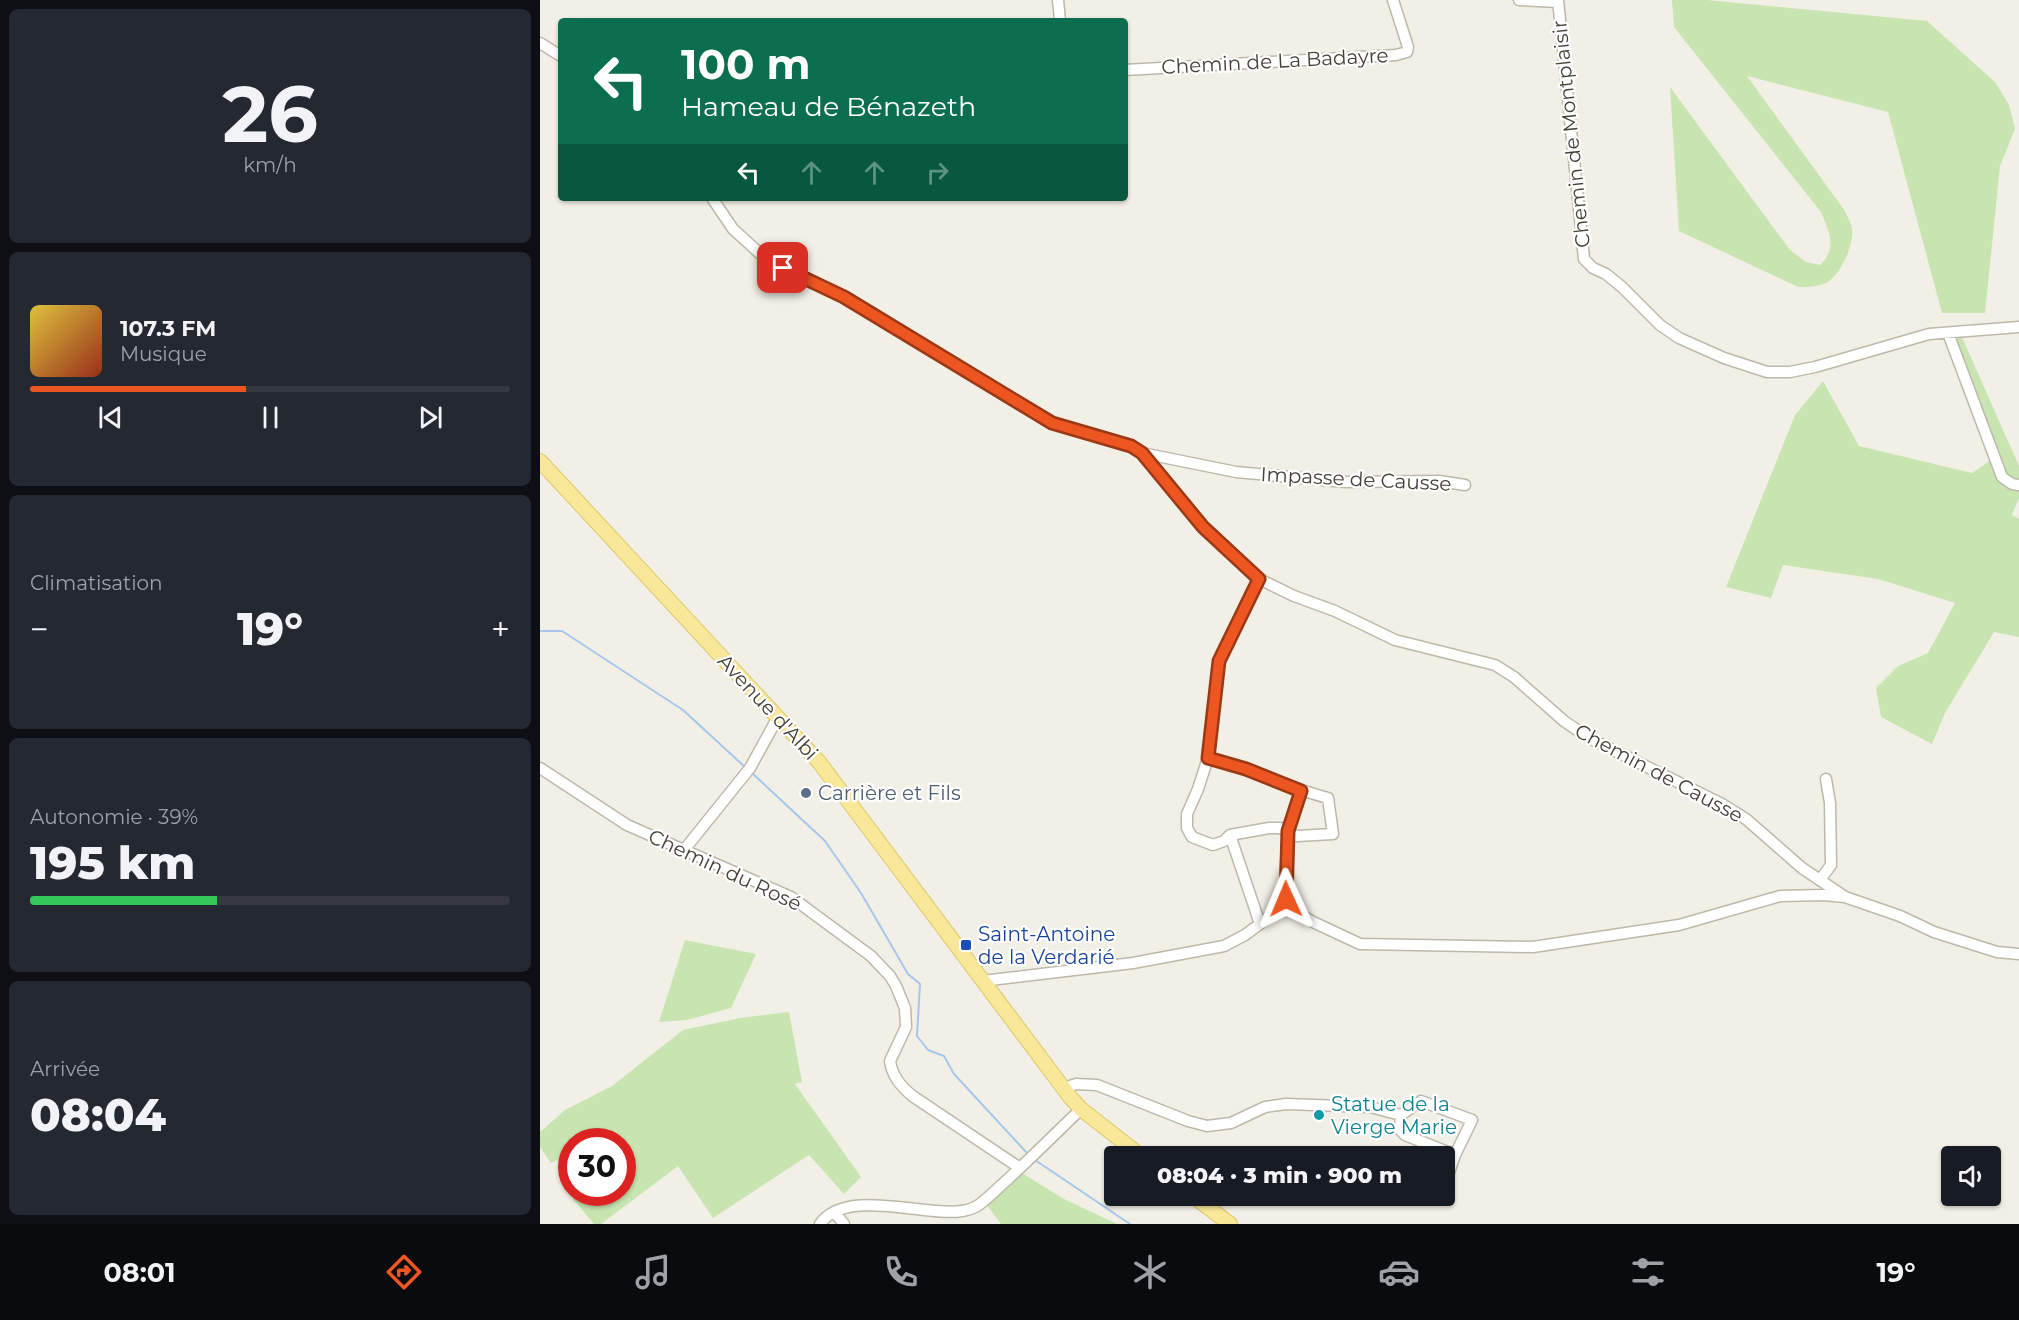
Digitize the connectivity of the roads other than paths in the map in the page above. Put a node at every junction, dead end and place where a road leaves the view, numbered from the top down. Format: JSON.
{"nodes":[{"id":1,"x":1058,"y":0,"type":"edge"},
{"id":2,"x":1392,"y":0,"type":"edge"},
{"id":3,"x":1519,"y":0,"type":"edge"},
{"id":4,"x":1558,"y":1,"type":"edge"},
{"id":5,"x":1060,"y":18,"type":"edge"},
{"id":6,"x":540,"y":43,"type":"edge"},
{"id":7,"x":558,"y":54,"type":"edge"},
{"id":8,"x":1128,"y":70,"type":"edge"},
{"id":9,"x":714,"y":201,"type":"edge"},
{"id":10,"x":2019,"y":327,"type":"edge"},
{"id":11,"x":1948,"y":333,"type":"junction"},
{"id":12,"x":1142,"y":453,"type":"junction"},
{"id":13,"x":540,"y":461,"type":"edge"},
{"id":14,"x":1465,"y":485,"type":"dead end"},
{"id":15,"x":2019,"y":485,"type":"edge"},
{"id":16,"x":1259,"y":579,"type":"junction"},
{"id":17,"x":778,"y":717,"type":"junction"},
{"id":18,"x":1208,"y":758,"type":"junction"},
{"id":19,"x":540,"y":768,"type":"edge"},
{"id":20,"x":1826,"y":779,"type":"dead end"},
{"id":21,"x":1301,"y":791,"type":"junction"},
{"id":22,"x":1288,"y":831,"type":"junction"},
{"id":23,"x":1230,"y":835,"type":"junction"},
{"id":24,"x":684,"y":850,"type":"junction"},
{"id":25,"x":1820,"y":880,"type":"junction"},
{"id":26,"x":1845,"y":897,"type":"junction"},
{"id":27,"x":1288,"y":907,"type":"junction"},
{"id":28,"x":1260,"y":924,"type":"junction"},
{"id":29,"x":2019,"y":954,"type":"edge"},
{"id":30,"x":982,"y":981,"type":"junction"},
{"id":31,"x":1064,"y":1089,"type":"junction"},
{"id":32,"x":1081,"y":1109,"type":"junction"},
{"id":33,"x":1401,"y":1115,"type":"junction"},
{"id":34,"x":1129,"y":1146,"type":"edge"},
{"id":35,"x":1432,"y":1146,"type":"edge"},
{"id":36,"x":1455,"y":1155,"type":"edge"},
{"id":37,"x":1020,"y":1168,"type":"junction"},
{"id":38,"x":1206,"y":1206,"type":"edge"},
{"id":39,"x":834,"y":1212,"type":"junction"},
{"id":40,"x":820,"y":1224,"type":"edge"},
{"id":41,"x":844,"y":1224,"type":"edge"},
{"id":42,"x":1230,"y":1224,"type":"edge"}],
"edges":[{"from":1,"to":5,"type":"street"},
{"from":2,"to":8,"type":"street","name":"Chemin de La Badayre"},
{"from":3,"to":4,"type":"street"},
{"from":4,"to":11,"type":"street","name":"Chemin de Montplaisir"},
{"from":6,"to":7,"type":"street"},
{"from":9,"to":12,"type":"street","name":"Chemin de Causse"},
{"from":10,"to":11,"type":"street","name":"Chemin de Montplaisir"},
{"from":11,"to":15,"type":"street"},
{"from":12,"to":14,"type":"street","name":"Impasse de Causse"},
{"from":12,"to":16,"type":"street","name":"Chemin de Causse"},
{"from":13,"to":17,"type":"main road","name":"Avenue d'Albi"},
{"from":16,"to":18,"type":"street"},
{"from":16,"to":25,"type":"street","name":"Chemin de Causse"},
{"from":17,"to":24,"type":"street"},
{"from":17,"to":30,"type":"main road","name":"Avenue d'Albi"},
{"from":18,"to":21,"type":"street"},
{"from":18,"to":23,"type":"street"},
{"from":19,"to":24,"type":"street","name":"Chemin du Rosé"},
{"from":20,"to":25,"type":"street"},
{"from":21,"to":22,"type":"street"},
{"from":21,"to":22,"type":"street"},
{"from":22,"to":23,"type":"street"},
{"from":22,"to":27,"type":"street"},
{"from":23,"to":28,"type":"street"},
{"from":24,"to":37,"type":"street","name":"Chemin du Rosé"},
{"from":25,"to":26,"type":"street","name":"Chemin de Causse"},
{"from":26,"to":27,"type":"street"},
{"from":26,"to":29,"type":"street"},
{"from":27,"to":28,"type":"street"},
{"from":28,"to":30,"type":"street"},
{"from":30,"to":31,"type":"main road","name":"Avenue d'Albi"},
{"from":31,"to":32,"type":"main road","name":"Avenue d'Albi"},
{"from":31,"to":33,"type":"street"},
{"from":32,"to":34,"type":"main road","name":"Avenue d'Albi"},
{"from":32,"to":37,"type":"street"},
{"from":33,"to":35,"type":"street"},
{"from":33,"to":36,"type":"street"},
{"from":37,"to":39,"type":"street"},
{"from":38,"to":42,"type":"main road"},
{"from":39,"to":40,"type":"street"},
{"from":39,"to":41,"type":"street"}]}
